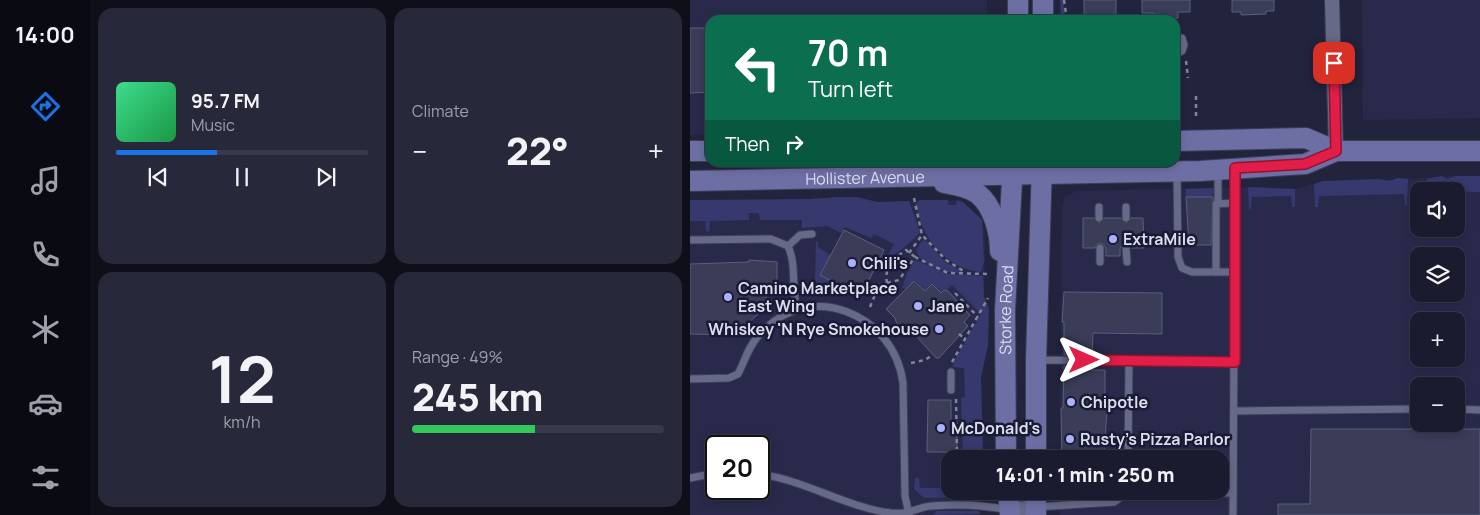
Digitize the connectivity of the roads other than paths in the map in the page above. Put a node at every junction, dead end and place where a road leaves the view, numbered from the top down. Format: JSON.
{"nodes":[{"id":1,"x":1018,"y":0,"type":"edge"},
{"id":2,"x":1043,"y":0,"type":"edge"},
{"id":3,"x":1332,"y":0,"type":"edge"},
{"id":4,"x":1018,"y":15,"type":"edge"},
{"id":5,"x":1043,"y":15,"type":"edge"},
{"id":6,"x":1180,"y":37,"type":"edge"},
{"id":7,"x":1180,"y":52,"type":"edge"},
{"id":8,"x":1180,"y":141,"type":"edge"},
{"id":9,"x":690,"y":151,"type":"edge"},
{"id":10,"x":705,"y":151,"type":"edge"},
{"id":11,"x":1336,"y":151,"type":"junction"},
{"id":12,"x":1480,"y":151,"type":"edge"},
{"id":13,"x":1013,"y":169,"type":"edge"},
{"id":14,"x":1042,"y":169,"type":"edge"},
{"id":15,"x":1227,"y":169,"type":"junction"},
{"id":16,"x":1177,"y":172,"type":"junction"},
{"id":17,"x":900,"y":178,"type":"junction"},
{"id":18,"x":690,"y":181,"type":"edge"},
{"id":19,"x":1218,"y":203,"type":"junction"},
{"id":20,"x":1235,"y":203,"type":"junction"},
{"id":21,"x":1099,"y":207,"type":"dead end"},
{"id":22,"x":1126,"y":207,"type":"dead end"},
{"id":23,"x":1099,"y":218,"type":"dead end"},
{"id":24,"x":1126,"y":218,"type":"dead end"},
{"id":25,"x":812,"y":234,"type":"dead end"},
{"id":26,"x":690,"y":240,"type":"edge"},
{"id":27,"x":788,"y":246,"type":"junction"},
{"id":28,"x":1100,"y":248,"type":"dead end"},
{"id":29,"x":1126,"y":248,"type":"dead end"},
{"id":30,"x":1100,"y":262,"type":"dead end"},
{"id":31,"x":1127,"y":262,"type":"dead end"},
{"id":32,"x":1216,"y":272,"type":"junction"},
{"id":33,"x":1236,"y":272,"type":"junction"},
{"id":34,"x":797,"y":310,"type":"junction"},
{"id":35,"x":1005,"y":310,"type":"junction"},
{"id":36,"x":1036,"y":360,"type":"junction"},
{"id":37,"x":1129,"y":360,"type":"junction"},
{"id":38,"x":1235,"y":362,"type":"junction"},
{"id":39,"x":951,"y":369,"type":"road end"},
{"id":40,"x":690,"y":379,"type":"edge"},
{"id":41,"x":951,"y":390,"type":"dead end"},
{"id":42,"x":1410,"y":409,"type":"edge"},
{"id":43,"x":1465,"y":409,"type":"edge"},
{"id":44,"x":1480,"y":410,"type":"edge"},
{"id":45,"x":1234,"y":411,"type":"junction"},
{"id":46,"x":1006,"y":450,"type":"edge"},
{"id":47,"x":1036,"y":450,"type":"edge"},
{"id":48,"x":1128,"y":450,"type":"edge"},
{"id":49,"x":705,"y":475,"type":"edge"},
{"id":50,"x":770,"y":476,"type":"edge"},
{"id":51,"x":690,"y":478,"type":"edge"},
{"id":52,"x":1229,"y":493,"type":"edge"},
{"id":53,"x":1234,"y":493,"type":"junction"},
{"id":54,"x":1117,"y":500,"type":"edge"},
{"id":55,"x":1036,"y":504,"type":"edge"},
{"id":56,"x":1007,"y":508,"type":"edge"},
{"id":57,"x":910,"y":514,"type":"edge"},
{"id":58,"x":1233,"y":515,"type":"edge"}],
"edges":[{"from":1,"to":4,"type":"main road"},
{"from":2,"to":5,"type":"main road"},
{"from":3,"to":11,"type":"street"},
{"from":6,"to":7,"type":"lane"},
{"from":8,"to":11,"type":"main road","name":"Hollister Avenue"},
{"from":9,"to":10,"type":"main road"},
{"from":11,"to":12,"type":"main road","name":"Hollister Avenue"},
{"from":11,"to":15,"type":"main road","name":"Hollister Avenue"},
{"from":13,"to":14,"type":"main road","name":"Hollister Avenue"},
{"from":13,"to":17,"type":"main road","name":"Hollister Avenue"},
{"from":13,"to":35,"type":"main road","name":"Storke Road"},
{"from":14,"to":16,"type":"main road","name":"Hollister Avenue"},
{"from":14,"to":36,"type":"main road","name":"Storke Road"},
{"from":15,"to":16,"type":"main road","name":"Hollister Avenue"},
{"from":15,"to":19,"type":"lane"},
{"from":15,"to":20,"type":"lane"},
{"from":16,"to":32,"type":"lane"},
{"from":17,"to":18,"type":"main road","name":"Hollister Avenue"},
{"from":17,"to":35,"type":"main road"},
{"from":19,"to":20,"type":"lane"},
{"from":19,"to":32,"type":"lane"},
{"from":20,"to":33,"type":"lane"},
{"from":21,"to":23,"type":"lane"},
{"from":22,"to":24,"type":"lane"},
{"from":25,"to":27,"type":"lane"},
{"from":26,"to":27,"type":"lane"},
{"from":27,"to":34,"type":"lane"},
{"from":28,"to":30,"type":"lane"},
{"from":29,"to":31,"type":"lane"},
{"from":32,"to":33,"type":"lane"},
{"from":33,"to":38,"type":"lane"},
{"from":34,"to":40,"type":"lane"},
{"from":34,"to":57,"type":"lane"},
{"from":35,"to":46,"type":"main road","name":"Storke Road"},
{"from":36,"to":37,"type":"lane"},
{"from":36,"to":47,"type":"main road","name":"Storke Road"},
{"from":37,"to":38,"type":"lane"},
{"from":37,"to":48,"type":"lane"},
{"from":38,"to":45,"type":"lane"},
{"from":39,"to":41,"type":"lane"},
{"from":42,"to":45,"type":"lane"},
{"from":43,"to":44,"type":"lane"},
{"from":45,"to":53,"type":"lane"},
{"from":49,"to":51,"type":"lane"},
{"from":50,"to":57,"type":"lane"},
{"from":52,"to":53,"type":"lane"},
{"from":53,"to":58,"type":"lane"},
{"from":54,"to":55,"type":"lane"},
{"from":55,"to":56,"type":"street"},
{"from":56,"to":57,"type":"lane"}]}
